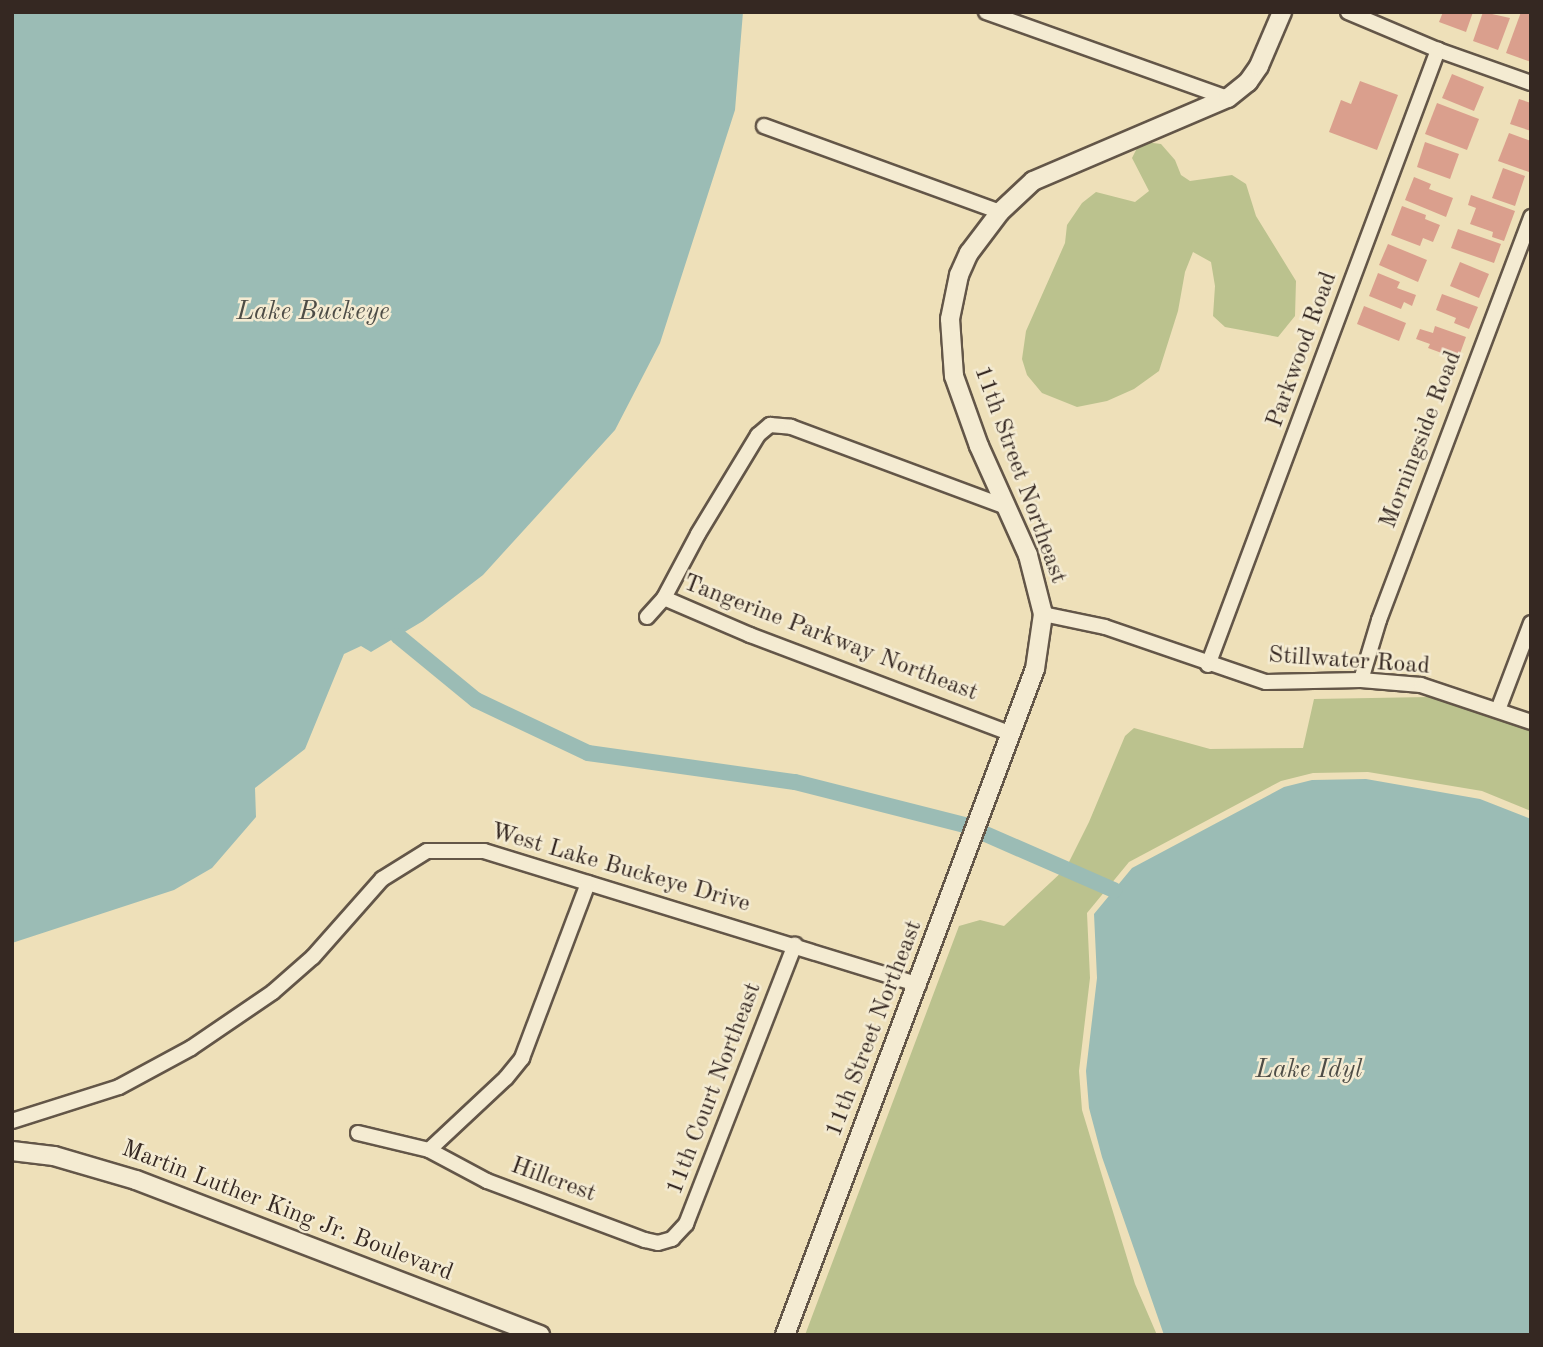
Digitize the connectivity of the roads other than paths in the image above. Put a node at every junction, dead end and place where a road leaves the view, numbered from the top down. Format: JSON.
{"nodes":[{"id":1,"x":986,"y":12,"type":"edge"},
{"id":2,"x":1282,"y":12,"type":"edge"},
{"id":3,"x":1348,"y":12,"type":"edge"},
{"id":4,"x":1438,"y":50,"type":"junction"},
{"id":5,"x":1531,"y":83,"type":"edge"},
{"id":6,"x":1228,"y":99,"type":"junction"},
{"id":7,"x":764,"y":126,"type":"dead end"},
{"id":8,"x":1000,"y":212,"type":"junction"},
{"id":9,"x":1531,"y":217,"type":"edge"},
{"id":10,"x":1006,"y":507,"type":"junction"},
{"id":11,"x":664,"y":598,"type":"junction"},
{"id":12,"x":1043,"y":614,"type":"junction"},
{"id":13,"x":647,"y":617,"type":"dead end"},
{"id":14,"x":1531,"y":623,"type":"edge"},
{"id":15,"x":1208,"y":665,"type":"junction"},
{"id":16,"x":1361,"y":680,"type":"junction"},
{"id":17,"x":1498,"y":710,"type":"junction"},
{"id":18,"x":1531,"y":722,"type":"edge"},
{"id":19,"x":1012,"y":734,"type":"junction"},
{"id":20,"x":588,"y":883,"type":"junction"},
{"id":21,"x":795,"y":945,"type":"junction"},
{"id":22,"x":919,"y":985,"type":"junction"},
{"id":23,"x":12,"y":1121,"type":"edge"},
{"id":24,"x":358,"y":1133,"type":"dead end"},
{"id":25,"x":429,"y":1150,"type":"junction"},
{"id":26,"x":12,"y":1151,"type":"edge"},
{"id":27,"x":666,"y":1240,"type":"joint"},
{"id":28,"x":540,"y":1335,"type":"edge"},
{"id":29,"x":785,"y":1335,"type":"edge"}],
"edges":[{"from":1,"to":6,"type":"street"},
{"from":2,"to":6,"type":"street","name":"11th Street Northeast"},
{"from":3,"to":4,"type":"street"},
{"from":4,"to":5,"type":"street"},
{"from":4,"to":15,"type":"street","name":"Parkwood Road"},
{"from":6,"to":8,"type":"street","name":"11th Street Northeast"},
{"from":7,"to":8,"type":"street"},
{"from":8,"to":10,"type":"street","name":"11th Street Northeast"},
{"from":9,"to":16,"type":"street","name":"Morningside Road"},
{"from":10,"to":11,"type":"street","name":"Tangerine Parkway Northeast"},
{"from":10,"to":12,"type":"street","name":"11th Street Northeast"},
{"from":11,"to":13,"type":"street"},
{"from":11,"to":19,"type":"street","name":"Tangerine Parkway Northeast"},
{"from":12,"to":15,"type":"street","name":"Stillwater Road"},
{"from":12,"to":19,"type":"street","name":"11th Street Northeast"},
{"from":14,"to":17,"type":"street"},
{"from":15,"to":16,"type":"street","name":"Stillwater Road"},
{"from":16,"to":17,"type":"street","name":"Stillwater Road"},
{"from":17,"to":18,"type":"street","name":"Stillwater Road"},
{"from":19,"to":22,"type":"street","name":"11th Street Northeast"},
{"from":20,"to":21,"type":"street","name":"West Lake Buckeye Drive"},
{"from":20,"to":23,"type":"street","name":"West Lake Buckeye Drive"},
{"from":20,"to":25,"type":"street"},
{"from":21,"to":22,"type":"street","name":"West Lake Buckeye Drive"},
{"from":21,"to":27,"type":"street","name":"11th Court Northeast"},
{"from":22,"to":29,"type":"street","name":"11th Street Northeast"},
{"from":24,"to":25,"type":"street","name":"Hillcrest"},
{"from":25,"to":27,"type":"street","name":"Hillcrest"},
{"from":26,"to":28,"type":"street","name":"Martin Luther King Jr. Boulevard"}]}
